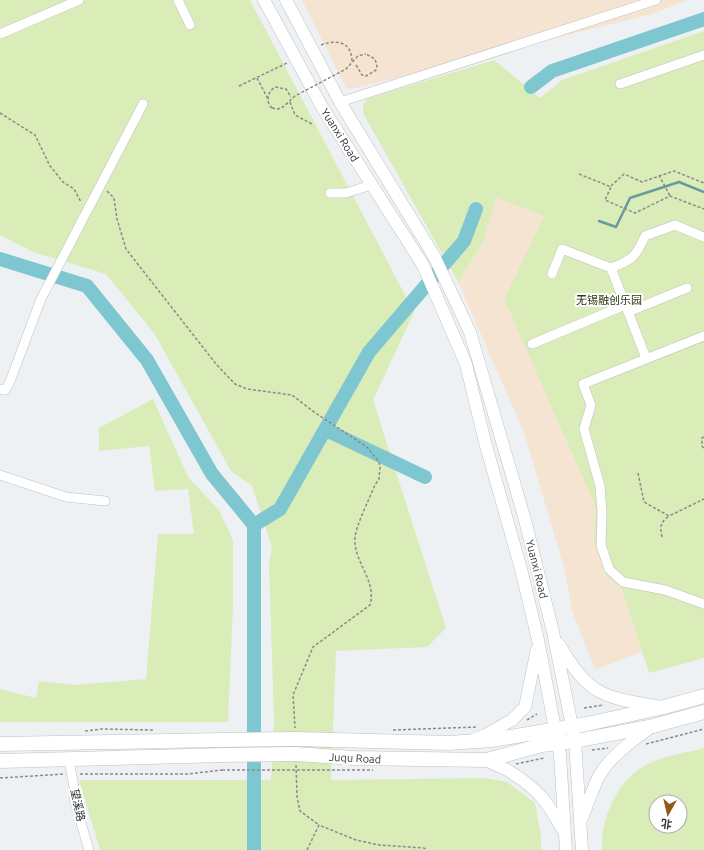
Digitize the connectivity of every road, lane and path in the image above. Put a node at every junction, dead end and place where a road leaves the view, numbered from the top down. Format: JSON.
{"nodes":[{"id":1,"x":77,"y":0,"type":"edge"},
{"id":2,"x":178,"y":0,"type":"edge"},
{"id":3,"x":264,"y":0,"type":"edge"},
{"id":4,"x":286,"y":0,"type":"edge"},
{"id":5,"x":656,"y":0,"type":"edge"},
{"id":6,"x":190,"y":25,"type":"dead end"},
{"id":7,"x":0,"y":34,"type":"edge"},
{"id":8,"x":311,"y":48,"type":"junction"},
{"id":9,"x":704,"y":55,"type":"edge"},
{"id":10,"x":296,"y":59,"type":"junction"},
{"id":11,"x":352,"y":62,"type":"junction"},
{"id":12,"x":356,"y":65,"type":"dead end"},
{"id":13,"x":257,"y":77,"type":"junction"},
{"id":14,"x":620,"y":84,"type":"dead end"},
{"id":15,"x":239,"y":86,"type":"dead end"},
{"id":16,"x":291,"y":97,"type":"dead end"},
{"id":17,"x":268,"y":99,"type":"junction"},
{"id":18,"x":290,"y":102,"type":"junction"},
{"id":19,"x":340,"y":102,"type":"junction"},
{"id":20,"x":143,"y":104,"type":"dead end"},
{"id":21,"x":0,"y":113,"type":"edge"},
{"id":22,"x":312,"y":124,"type":"dead end"},
{"id":23,"x":579,"y":174,"type":"dead end"},
{"id":24,"x":659,"y":175,"type":"junction"},
{"id":25,"x":704,"y":183,"type":"edge"},
{"id":26,"x":100,"y":184,"type":"junction"},
{"id":27,"x":372,"y":184,"type":"junction"},
{"id":28,"x":611,"y":187,"type":"junction"},
{"id":29,"x":330,"y":192,"type":"dead end"},
{"id":30,"x":670,"y":196,"type":"junction"},
{"id":31,"x":704,"y":209,"type":"edge"},
{"id":32,"x":86,"y":211,"type":"junction"},
{"id":33,"x":704,"y":238,"type":"edge"},
{"id":34,"x":611,"y":268,"type":"junction"},
{"id":35,"x":552,"y":274,"type":"dead end"},
{"id":36,"x":687,"y":288,"type":"dead end"},
{"id":37,"x":627,"y":308,"type":"junction"},
{"id":38,"x":704,"y":336,"type":"edge"},
{"id":39,"x":532,"y":344,"type":"dead end"},
{"id":40,"x":646,"y":358,"type":"junction"},
{"id":41,"x":0,"y":389,"type":"edge"},
{"id":42,"x":704,"y":437,"type":"edge"},
{"id":43,"x":704,"y":448,"type":"edge"},
{"id":44,"x":638,"y":473,"type":"dead end"},
{"id":45,"x":0,"y":475,"type":"edge"},
{"id":46,"x":704,"y":499,"type":"edge"},
{"id":47,"x":105,"y":501,"type":"dead end"},
{"id":48,"x":669,"y":516,"type":"junction"},
{"id":49,"x":662,"y":537,"type":"dead end"},
{"id":50,"x":704,"y":604,"type":"edge"},
{"id":51,"x":553,"y":632,"type":"junction"},
{"id":52,"x":538,"y":640,"type":"junction"},
{"id":53,"x":704,"y":696,"type":"edge"},
{"id":54,"x":664,"y":707,"type":"junction"},
{"id":55,"x":704,"y":712,"type":"edge"},
{"id":56,"x":537,"y":714,"type":"dead end"},
{"id":57,"x":525,"y":721,"type":"dead end"},
{"id":58,"x":572,"y":726,"type":"junction"},
{"id":59,"x":653,"y":726,"type":"junction"},
{"id":60,"x":482,"y":727,"type":"dead end"},
{"id":61,"x":555,"y":729,"type":"junction"},
{"id":62,"x":387,"y":731,"type":"dead end"},
{"id":63,"x":295,"y":736,"type":"junction"},
{"id":64,"x":575,"y":741,"type":"junction"},
{"id":65,"x":468,"y":742,"type":"junction"},
{"id":66,"x":558,"y":743,"type":"junction"},
{"id":67,"x":0,"y":744,"type":"edge"},
{"id":68,"x":69,"y":760,"type":"junction"},
{"id":69,"x":296,"y":760,"type":"junction"},
{"id":70,"x":487,"y":760,"type":"junction"},
{"id":71,"x":0,"y":761,"type":"edge"},
{"id":72,"x":297,"y":770,"type":"dead end"},
{"id":73,"x":72,"y":774,"type":"junction"},
{"id":74,"x":0,"y":778,"type":"edge"},
{"id":75,"x":581,"y":821,"type":"junction"},
{"id":76,"x":319,"y":825,"type":"junction"},
{"id":77,"x":566,"y":834,"type":"junction"},
{"id":78,"x":89,"y":850,"type":"edge"},
{"id":79,"x":307,"y":850,"type":"edge"},
{"id":80,"x":427,"y":850,"type":"edge"},
{"id":81,"x":566,"y":850,"type":"edge"},
{"id":82,"x":582,"y":850,"type":"edge"}],
"edges":[{"from":1,"to":7,"type":"street"},
{"from":2,"to":6,"type":"street"},
{"from":3,"to":10,"type":"main road","name":"Yuanxi Road"},
{"from":4,"to":8,"type":"main road","name":"Yuanxi Road"},
{"from":5,"to":19,"type":"street"},
{"from":8,"to":11,"type":"path"},
{"from":8,"to":19,"type":"main road","name":"Yuanxi Road"},
{"from":9,"to":14,"type":"street"},
{"from":10,"to":13,"type":"path"},
{"from":10,"to":27,"type":"main road","name":"Yuanxi Road"},
{"from":11,"to":12,"type":"path","bridge":true},
{"from":11,"to":18,"type":"path","bridge":true},
{"from":13,"to":15,"type":"path"},
{"from":13,"to":17,"type":"path"},
{"from":16,"to":17,"type":"path"},
{"from":17,"to":18,"type":"path","bridge":true},
{"from":18,"to":22,"type":"path"},
{"from":19,"to":51,"type":"main road","name":"Yuanxi Road"},
{"from":20,"to":26,"type":"street"},
{"from":21,"to":32,"type":"path"},
{"from":23,"to":28,"type":"path"},
{"from":24,"to":25,"type":"path"},
{"from":24,"to":28,"type":"path"},
{"from":24,"to":30,"type":"path"},
{"from":26,"to":32,"type":"street"},
{"from":26,"to":63,"type":"path"},
{"from":27,"to":29,"type":"street"},
{"from":27,"to":52,"type":"main road","name":"Yuanxi Road"},
{"from":28,"to":30,"type":"path"},
{"from":30,"to":31,"type":"path"},
{"from":32,"to":41,"type":"street"},
{"from":33,"to":34,"type":"street"},
{"from":34,"to":35,"type":"street"},
{"from":34,"to":37,"type":"street"},
{"from":36,"to":37,"type":"street"},
{"from":37,"to":39,"type":"street"},
{"from":37,"to":40,"type":"street"},
{"from":38,"to":40,"type":"street"},
{"from":40,"to":50,"type":"street"},
{"from":42,"to":43,"type":"path"},
{"from":44,"to":48,"type":"path"},
{"from":45,"to":47,"type":"street"},
{"from":46,"to":48,"type":"path"},
{"from":48,"to":49,"type":"path"},
{"from":51,"to":54,"type":"main road"},
{"from":51,"to":58,"type":"main road","name":"Yuanxi Road"},
{"from":52,"to":61,"type":"main road","name":"Yuanxi Road"},
{"from":52,"to":65,"type":"main road"},
{"from":53,"to":54,"type":"highway","name":"Juqu Road"},
{"from":54,"to":58,"type":"highway","name":"Juqu Road"},
{"from":55,"to":59,"type":"highway","name":"Juqu Road"},
{"from":56,"to":57,"type":"path"},
{"from":58,"to":61,"type":"highway","name":"Juqu Road"},
{"from":58,"to":64,"type":"main road","name":"Yuanxi Road"},
{"from":59,"to":64,"type":"highway","name":"Juqu Road"},
{"from":59,"to":75,"type":"main road"},
{"from":60,"to":62,"type":"path"},
{"from":61,"to":65,"type":"highway","name":"Juqu Road"},
{"from":61,"to":66,"type":"main road","name":"Yuanxi Road"},
{"from":63,"to":65,"type":"highway","name":"Juqu Road"},
{"from":63,"to":67,"type":"highway","name":"Juqu Road","bridge":true},
{"from":64,"to":66,"type":"highway","name":"Juqu Road"},
{"from":64,"to":75,"type":"main road","name":"Yuanxi Road"},
{"from":66,"to":70,"type":"highway","name":"Juqu Road"},
{"from":66,"to":77,"type":"main road","name":"Yuanxi Road"},
{"from":68,"to":69,"type":"highway","name":"Juqu Road","bridge":true},
{"from":68,"to":71,"type":"highway","name":"Juqu Road"},
{"from":68,"to":73,"type":"street","name":"望溪路"},
{"from":69,"to":70,"type":"highway","name":"Juqu Road"},
{"from":69,"to":76,"type":"path"},
{"from":70,"to":77,"type":"main road"},
{"from":72,"to":73,"type":"path","bridge":true},
{"from":73,"to":74,"type":"path"},
{"from":73,"to":78,"type":"street","name":"望溪路"},
{"from":75,"to":82,"type":"main road","name":"Yuanxi Road"},
{"from":76,"to":79,"type":"path"},
{"from":76,"to":80,"type":"path"},
{"from":77,"to":81,"type":"main road","name":"Yuanxi Road"}]}
